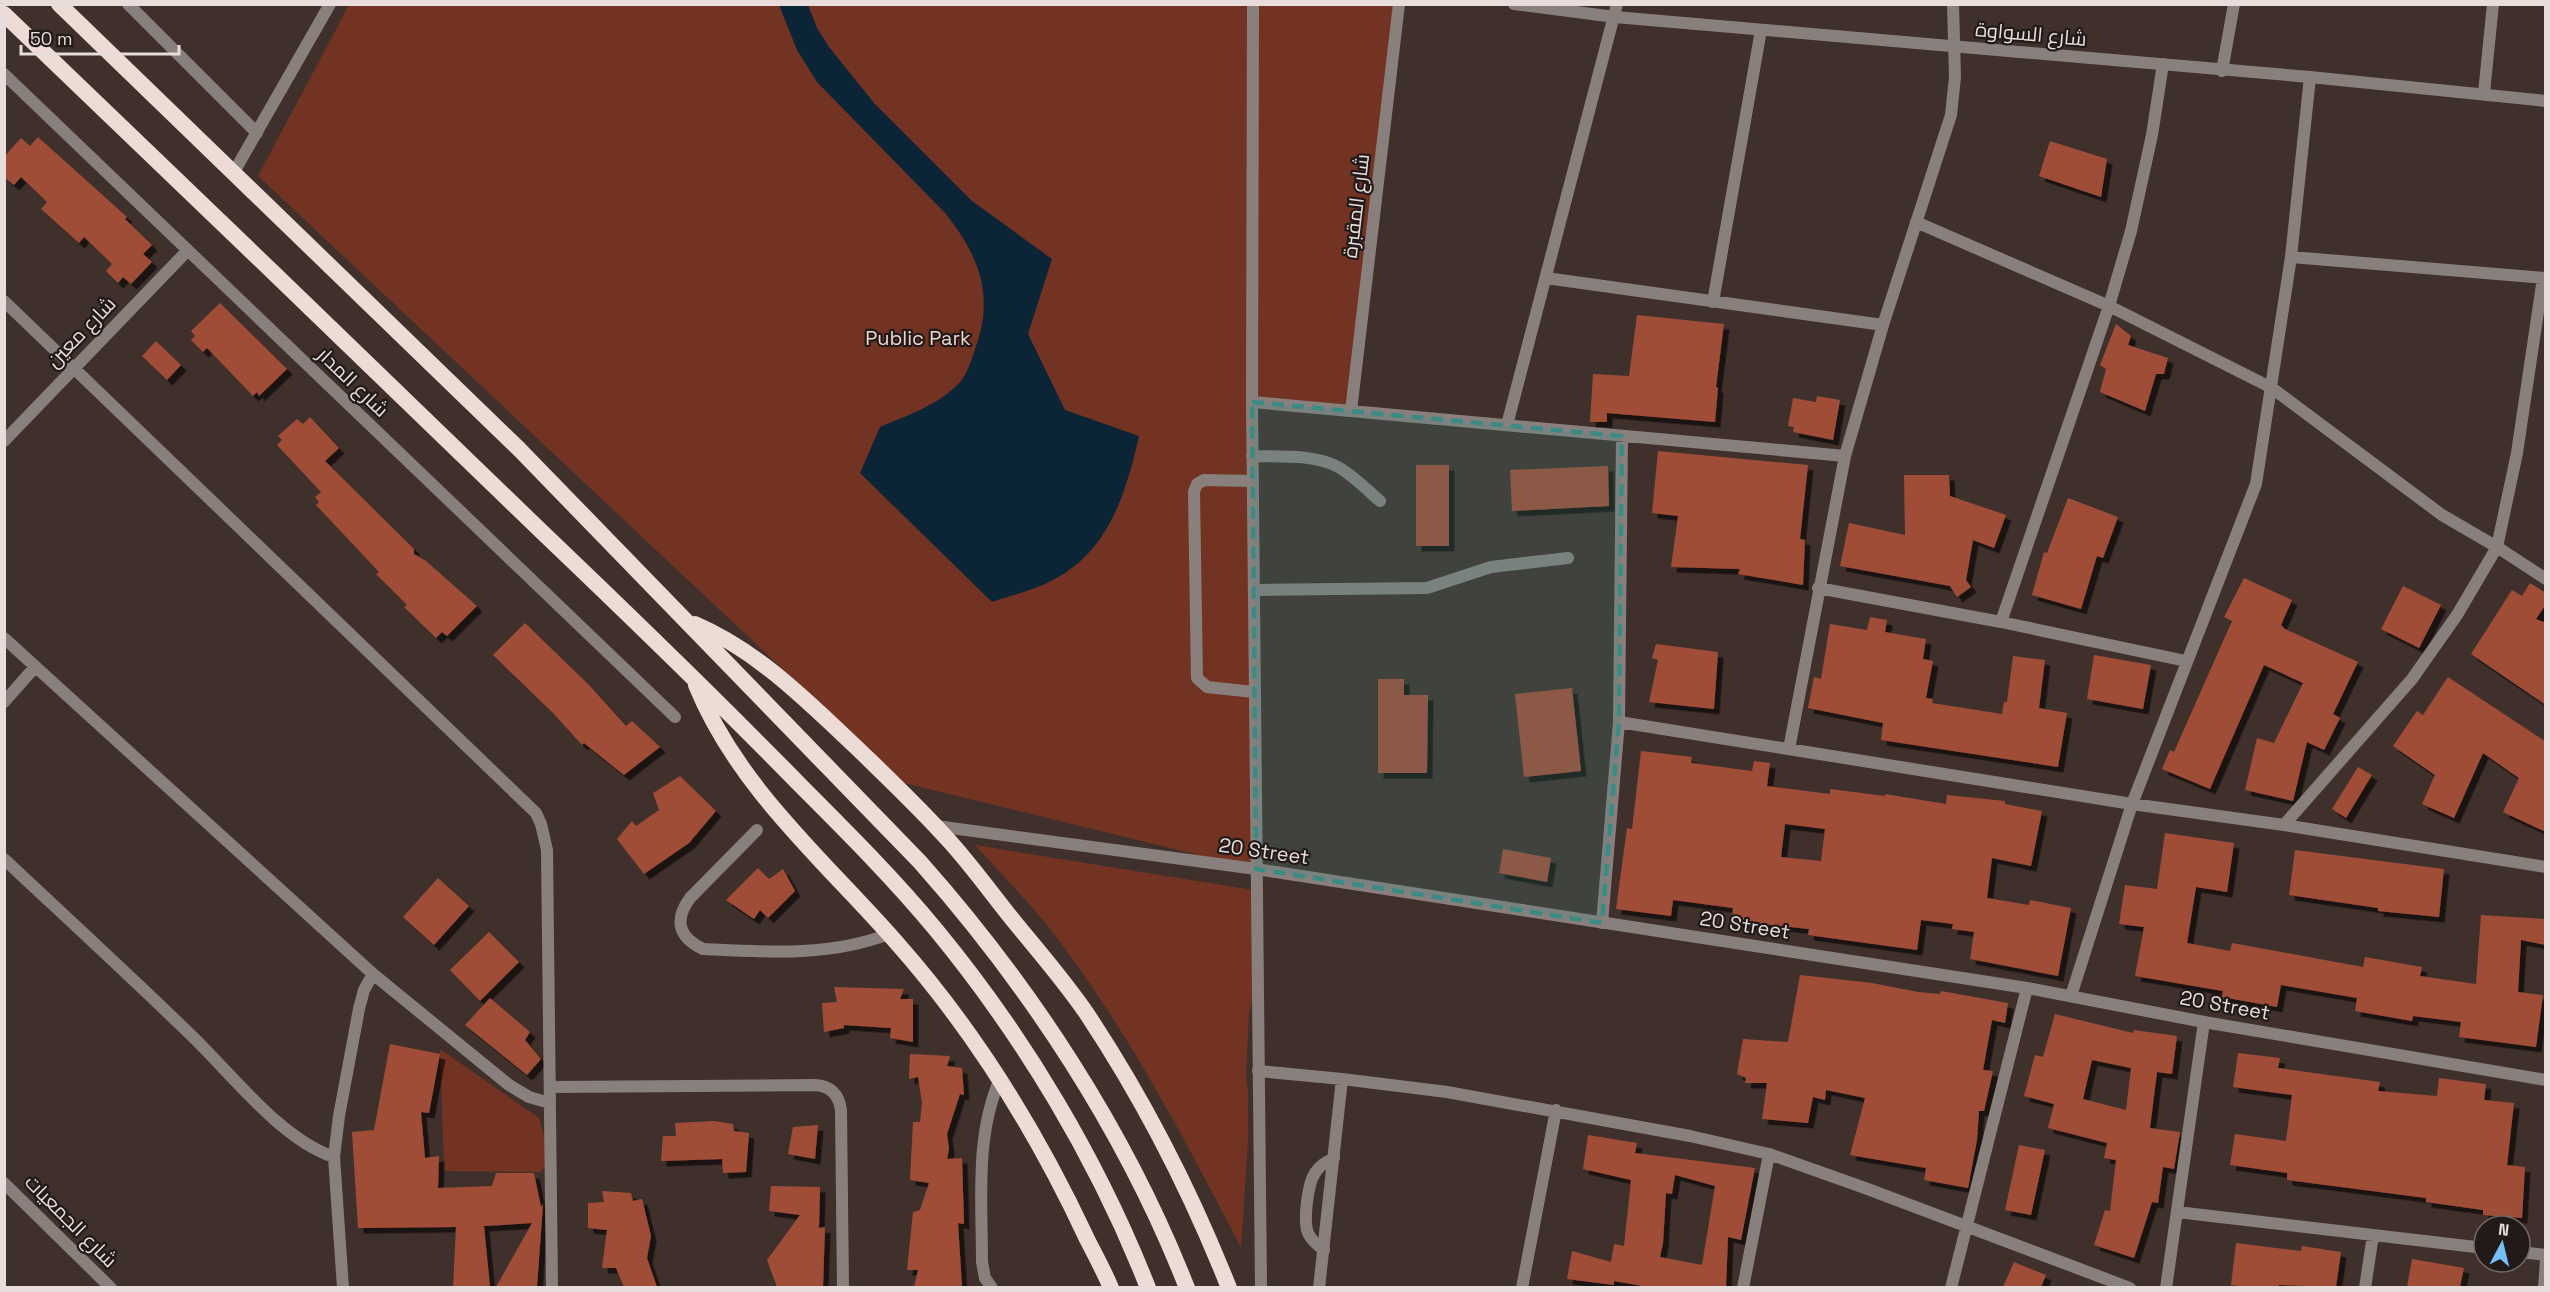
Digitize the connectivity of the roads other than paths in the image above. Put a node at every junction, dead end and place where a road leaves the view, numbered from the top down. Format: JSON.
{"nodes":[{"id":1,"x":59,"y":4,"type":"edge"},
{"id":2,"x":128,"y":4,"type":"edge"},
{"id":3,"x":330,"y":4,"type":"edge"},
{"id":4,"x":1253,"y":4,"type":"edge"},
{"id":5,"x":1399,"y":4,"type":"edge"},
{"id":6,"x":1514,"y":4,"type":"edge"},
{"id":7,"x":1953,"y":4,"type":"edge"},
{"id":8,"x":2234,"y":4,"type":"edge"},
{"id":9,"x":2493,"y":4,"type":"edge"},
{"id":10,"x":1616,"y":11,"type":"edge"},
{"id":11,"x":4,"y":14,"type":"edge"},
{"id":12,"x":1761,"y":30,"type":"junction"},
{"id":13,"x":1954,"y":46,"type":"junction"},
{"id":14,"x":2163,"y":64,"type":"junction"},
{"id":15,"x":2222,"y":71,"type":"junction"},
{"id":16,"x":4,"y":74,"type":"edge"},
{"id":17,"x":2310,"y":77,"type":"junction"},
{"id":18,"x":2484,"y":93,"type":"junction"},
{"id":19,"x":2546,"y":101,"type":"edge"},
{"id":20,"x":257,"y":133,"type":"junction"},
{"id":21,"x":234,"y":172,"type":"junction"},
{"id":22,"x":1916,"y":222,"type":"junction"},
{"id":23,"x":188,"y":250,"type":"junction"},
{"id":24,"x":2291,"y":257,"type":"junction"},
{"id":25,"x":2544,"y":278,"type":"edge"},
{"id":26,"x":1546,"y":279,"type":"junction"},
{"id":27,"x":4,"y":301,"type":"edge"},
{"id":28,"x":1713,"y":302,"type":"junction"},
{"id":29,"x":2109,"y":306,"type":"junction"},
{"id":30,"x":1883,"y":326,"type":"junction"},
{"id":31,"x":74,"y":368,"type":"junction"},
{"id":32,"x":2272,"y":388,"type":"junction"},
{"id":33,"x":1252,"y":402,"type":"junction"},
{"id":34,"x":1351,"y":411,"type":"junction"},
{"id":35,"x":1507,"y":425,"type":"junction"},
{"id":36,"x":1622,"y":436,"type":"junction"},
{"id":37,"x":4,"y":441,"type":"edge"},
{"id":38,"x":1252,"y":456,"type":"junction"},
{"id":39,"x":1845,"y":456,"type":"junction"},
{"id":40,"x":1252,"y":481,"type":"junction"},
{"id":41,"x":1380,"y":501,"type":"dead end"},
{"id":42,"x":2498,"y":547,"type":"junction"},
{"id":43,"x":1568,"y":558,"type":"dead end"},
{"id":44,"x":2546,"y":579,"type":"edge"},
{"id":45,"x":1818,"y":588,"type":"junction"},
{"id":46,"x":1254,"y":590,"type":"junction"},
{"id":47,"x":685,"y":619,"type":"junction"},
{"id":48,"x":2001,"y":622,"type":"junction"},
{"id":49,"x":4,"y":638,"type":"edge"},
{"id":50,"x":2186,"y":661,"type":"junction"},
{"id":51,"x":35,"y":668,"type":"junction"},
{"id":52,"x":693,"y":676,"type":"junction"},
{"id":53,"x":1254,"y":692,"type":"junction"},
{"id":54,"x":4,"y":702,"type":"edge"},
{"id":55,"x":675,"y":717,"type":"dead end"},
{"id":56,"x":1619,"y":722,"type":"junction"},
{"id":57,"x":1789,"y":749,"type":"junction"},
{"id":58,"x":2132,"y":804,"type":"junction"},
{"id":59,"x":2284,"y":825,"type":"junction"},
{"id":60,"x":936,"y":826,"type":"junction"},
{"id":61,"x":757,"y":830,"type":"dead end"},
{"id":62,"x":4,"y":859,"type":"edge"},
{"id":63,"x":2546,"y":867,"type":"edge"},
{"id":64,"x":1256,"y":869,"type":"junction"},
{"id":65,"x":1602,"y":922,"type":"junction"},
{"id":66,"x":889,"y":934,"type":"junction"},
{"id":67,"x":373,"y":974,"type":"junction"},
{"id":68,"x":2026,"y":988,"type":"junction"},
{"id":69,"x":2071,"y":996,"type":"junction"},
{"id":70,"x":2204,"y":1022,"type":"junction"},
{"id":71,"x":1258,"y":1071,"type":"junction"},
{"id":72,"x":1000,"y":1078,"type":"junction"},
{"id":73,"x":1342,"y":1078,"type":"junction"},
{"id":74,"x":2546,"y":1080,"type":"edge"},
{"id":75,"x":550,"y":1087,"type":"junction"},
{"id":76,"x":550,"y":1103,"type":"junction"},
{"id":77,"x":1556,"y":1110,"type":"junction"},
{"id":78,"x":1769,"y":1154,"type":"junction"},
{"id":79,"x":334,"y":1157,"type":"junction"},
{"id":80,"x":1334,"y":1158,"type":"junction"},
{"id":81,"x":4,"y":1183,"type":"edge"},
{"id":82,"x":2177,"y":1212,"type":"junction"},
{"id":83,"x":1966,"y":1226,"type":"junction"},
{"id":84,"x":2373,"y":1234,"type":"junction"},
{"id":85,"x":2472,"y":1246,"type":"edge"},
{"id":86,"x":1324,"y":1250,"type":"junction"},
{"id":87,"x":2546,"y":1260,"type":"edge"},
{"id":88,"x":111,"y":1287,"type":"edge"},
{"id":89,"x":343,"y":1287,"type":"edge"},
{"id":90,"x":552,"y":1287,"type":"edge"},
{"id":91,"x":843,"y":1287,"type":"edge"},
{"id":92,"x":992,"y":1287,"type":"edge"},
{"id":93,"x":1111,"y":1287,"type":"edge"},
{"id":94,"x":1148,"y":1287,"type":"edge"},
{"id":95,"x":1187,"y":1287,"type":"edge"},
{"id":96,"x":1229,"y":1287,"type":"edge"},
{"id":97,"x":1261,"y":1287,"type":"edge"},
{"id":98,"x":1319,"y":1287,"type":"edge"},
{"id":99,"x":1522,"y":1287,"type":"edge"},
{"id":100,"x":1743,"y":1287,"type":"edge"},
{"id":101,"x":1951,"y":1287,"type":"edge"},
{"id":102,"x":2130,"y":1287,"type":"edge"},
{"id":103,"x":2166,"y":1287,"type":"edge"},
{"id":104,"x":2365,"y":1287,"type":"edge"},
{"id":105,"x":2544,"y":1287,"type":"edge"}],
"edges":[{"from":1,"to":21,"type":"highway"},
{"from":2,"to":20,"type":"street"},
{"from":3,"to":20,"type":"street"},
{"from":4,"to":33,"type":"street"},
{"from":5,"to":34,"type":"street","name":"شارع المقبرة"},
{"from":6,"to":10,"type":"street","name":"شارع السواوة"},
{"from":7,"to":13,"type":"street"},
{"from":8,"to":15,"type":"street"},
{"from":9,"to":18,"type":"street"},
{"from":10,"to":12,"type":"street","name":"شارع السواوة"},
{"from":10,"to":26,"type":"street"},
{"from":11,"to":52,"type":"highway"},
{"from":12,"to":13,"type":"street","name":"شارع السواوة"},
{"from":12,"to":28,"type":"street"},
{"from":13,"to":14,"type":"street","name":"شارع السواوة"},
{"from":13,"to":22,"type":"street"},
{"from":14,"to":15,"type":"street","name":"شارع السواوة"},
{"from":14,"to":29,"type":"street"},
{"from":15,"to":17,"type":"street","name":"شارع السواوة"},
{"from":16,"to":23,"type":"street","name":"شارع المدار"},
{"from":17,"to":18,"type":"street","name":"شارع السواوة"},
{"from":17,"to":24,"type":"street"},
{"from":18,"to":19,"type":"street","name":"شارع السواوة"},
{"from":20,"to":21,"type":"street"},
{"from":21,"to":47,"type":"highway"},
{"from":22,"to":29,"type":"street"},
{"from":22,"to":30,"type":"street"},
{"from":23,"to":31,"type":"street","name":"شارع معين"},
{"from":23,"to":55,"type":"street","name":"شارع المدار"},
{"from":24,"to":25,"type":"street"},
{"from":24,"to":32,"type":"street"},
{"from":25,"to":42,"type":"street"},
{"from":26,"to":28,"type":"street"},
{"from":26,"to":35,"type":"street"},
{"from":27,"to":31,"type":"street"},
{"from":28,"to":30,"type":"street"},
{"from":29,"to":32,"type":"street"},
{"from":29,"to":48,"type":"street"},
{"from":30,"to":39,"type":"street"},
{"from":31,"to":37,"type":"street","name":"شارع معين"},
{"from":31,"to":75,"type":"street"},
{"from":32,"to":42,"type":"street"},
{"from":32,"to":50,"type":"street"},
{"from":33,"to":34,"type":"street"},
{"from":33,"to":38,"type":"street"},
{"from":34,"to":35,"type":"street"},
{"from":35,"to":36,"type":"street"},
{"from":36,"to":39,"type":"street"},
{"from":36,"to":56,"type":"street"},
{"from":38,"to":40,"type":"street"},
{"from":38,"to":41,"type":"street"},
{"from":39,"to":45,"type":"street"},
{"from":40,"to":46,"type":"street"},
{"from":40,"to":53,"type":"street"},
{"from":42,"to":44,"type":"street"},
{"from":42,"to":59,"type":"street"},
{"from":43,"to":46,"type":"street"},
{"from":45,"to":48,"type":"street"},
{"from":45,"to":57,"type":"street"},
{"from":46,"to":53,"type":"street"},
{"from":47,"to":60,"type":"highway"},
{"from":47,"to":95,"type":"highway"},
{"from":48,"to":50,"type":"street"},
{"from":49,"to":51,"type":"street"},
{"from":50,"to":58,"type":"street"},
{"from":51,"to":54,"type":"street"},
{"from":51,"to":67,"type":"street"},
{"from":52,"to":66,"type":"highway"},
{"from":52,"to":94,"type":"highway"},
{"from":53,"to":64,"type":"street"},
{"from":56,"to":57,"type":"street"},
{"from":56,"to":65,"type":"street"},
{"from":57,"to":58,"type":"street"},
{"from":58,"to":59,"type":"street"},
{"from":58,"to":69,"type":"street"},
{"from":59,"to":63,"type":"street"},
{"from":60,"to":64,"type":"street","name":"20 Street"},
{"from":60,"to":96,"type":"highway"},
{"from":61,"to":66,"type":"street"},
{"from":62,"to":79,"type":"street"},
{"from":64,"to":65,"type":"street","name":"20 Street"},
{"from":64,"to":71,"type":"street"},
{"from":65,"to":68,"type":"street","name":"20 Street"},
{"from":66,"to":72,"type":"highway"},
{"from":67,"to":76,"type":"street"},
{"from":67,"to":79,"type":"street"},
{"from":68,"to":69,"type":"street","name":"20 Street"},
{"from":68,"to":83,"type":"street"},
{"from":69,"to":70,"type":"street","name":"20 Street"},
{"from":70,"to":74,"type":"street","name":"20 Street"},
{"from":70,"to":82,"type":"street"},
{"from":71,"to":73,"type":"street"},
{"from":71,"to":97,"type":"street"},
{"from":72,"to":92,"type":"street"},
{"from":72,"to":93,"type":"highway"},
{"from":73,"to":77,"type":"street"},
{"from":73,"to":80,"type":"street"},
{"from":75,"to":76,"type":"street"},
{"from":75,"to":91,"type":"street"},
{"from":76,"to":90,"type":"street"},
{"from":77,"to":78,"type":"street"},
{"from":77,"to":99,"type":"street"},
{"from":78,"to":83,"type":"street"},
{"from":78,"to":100,"type":"street"},
{"from":79,"to":89,"type":"street"},
{"from":80,"to":86,"type":"street"},
{"from":80,"to":86,"type":"street"},
{"from":81,"to":88,"type":"street","name":"شارع الجمعيات"},
{"from":82,"to":84,"type":"street"},
{"from":82,"to":103,"type":"street"},
{"from":83,"to":101,"type":"street"},
{"from":83,"to":102,"type":"street"},
{"from":84,"to":85,"type":"street"},
{"from":84,"to":104,"type":"street"},
{"from":86,"to":98,"type":"street"},
{"from":87,"to":105,"type":"street"}]}
